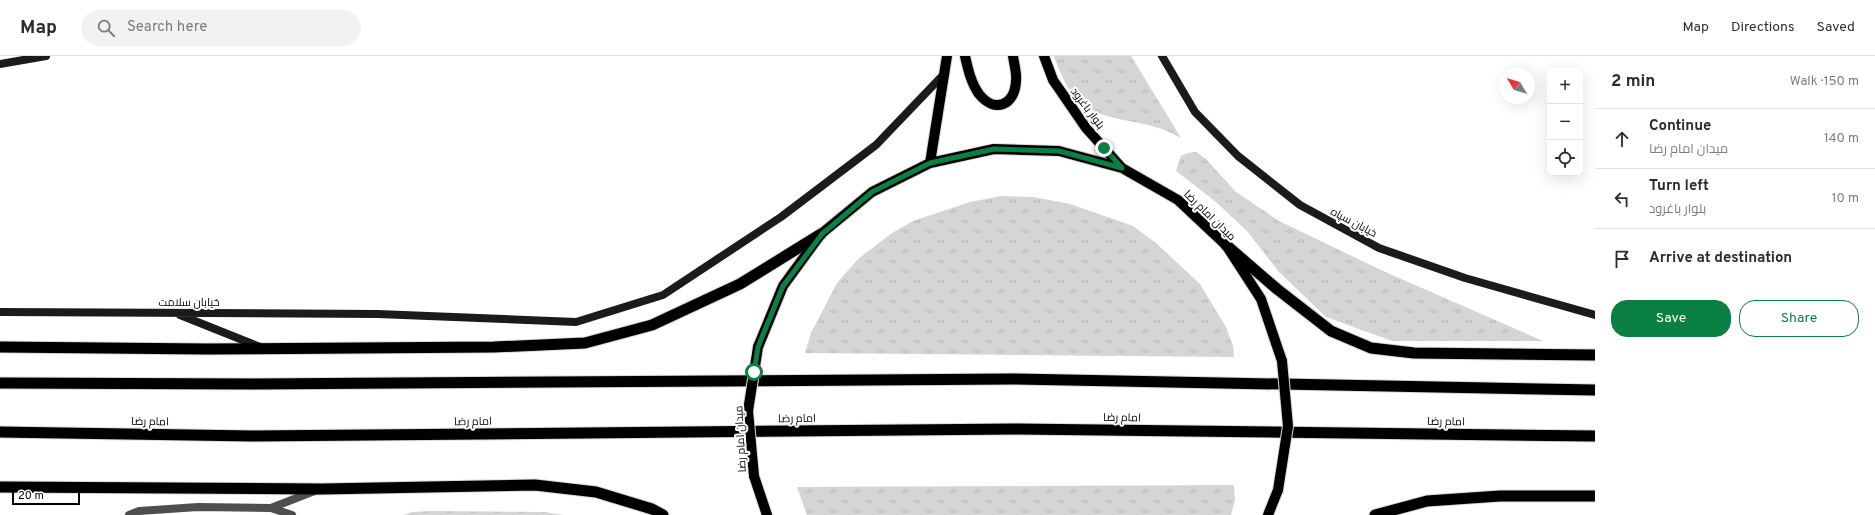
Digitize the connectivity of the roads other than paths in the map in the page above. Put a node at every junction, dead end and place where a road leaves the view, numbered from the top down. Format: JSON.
{"nodes":[{"id":1,"x":46,"y":56,"type":"edge"},
{"id":2,"x":947,"y":56,"type":"edge"},
{"id":3,"x":965,"y":56,"type":"edge"},
{"id":4,"x":1013,"y":56,"type":"edge"},
{"id":5,"x":1044,"y":56,"type":"edge"},
{"id":6,"x":1162,"y":56,"type":"edge"},
{"id":7,"x":0,"y":64,"type":"edge"},
{"id":8,"x":945,"y":73,"type":"junction"},
{"id":9,"x":930,"y":163,"type":"junction"},
{"id":10,"x":1122,"y":168,"type":"junction"},
{"id":11,"x":822,"y":234,"type":"junction"},
{"id":12,"x":1226,"y":245,"type":"junction"},
{"id":13,"x":0,"y":312,"type":"edge"},
{"id":14,"x":177,"y":314,"type":"junction"},
{"id":15,"x":1595,"y":315,"type":"edge"},
{"id":16,"x":0,"y":347,"type":"edge"},
{"id":17,"x":263,"y":348,"type":"junction"},
{"id":18,"x":1595,"y":355,"type":"edge"},
{"id":19,"x":0,"y":383,"type":"edge"},
{"id":20,"x":1595,"y":390,"type":"edge"},
{"id":21,"x":0,"y":432,"type":"edge"},
{"id":22,"x":1595,"y":436,"type":"edge"},
{"id":23,"x":0,"y":487,"type":"edge"},
{"id":24,"x":322,"y":489,"type":"junction"},
{"id":25,"x":1595,"y":496,"type":"edge"},
{"id":26,"x":271,"y":508,"type":"junction"},
{"id":27,"x":129,"y":515,"type":"edge"},
{"id":28,"x":292,"y":515,"type":"edge"},
{"id":29,"x":663,"y":515,"type":"edge"},
{"id":30,"x":767,"y":515,"type":"edge"},
{"id":31,"x":1268,"y":515,"type":"edge"},
{"id":32,"x":1375,"y":515,"type":"edge"}],
"edges":[{"from":1,"to":7,"type":"main road"},
{"from":2,"to":8,"type":"main road"},
{"from":3,"to":4,"type":"main road"},
{"from":5,"to":10,"type":"main road","name":"بلوار باغرود"},
{"from":6,"to":15,"type":"main road","name":"خیابان سپاه"},
{"from":8,"to":9,"type":"main road"},
{"from":8,"to":14,"type":"main road","name":"خیابان سلامت"},
{"from":9,"to":10,"type":"main road","name":"میدان امام رضا"},
{"from":9,"to":11,"type":"main road","name":"میدان امام رضا"},
{"from":10,"to":12,"type":"main road","name":"میدان امام رضا"},
{"from":11,"to":17,"type":"highway"},
{"from":11,"to":30,"type":"main road","name":"میدان امام رضا","bridge":true},
{"from":12,"to":18,"type":"highway"},
{"from":12,"to":31,"type":"main road","name":"میدان امام رضا","bridge":true},
{"from":13,"to":14,"type":"main road","name":"خیابان سلامت"},
{"from":14,"to":17,"type":"main road"},
{"from":16,"to":17,"type":"highway"},
{"from":19,"to":20,"type":"highway"},
{"from":21,"to":22,"type":"highway","name":"امام رضا"},
{"from":23,"to":24,"type":"highway"},
{"from":24,"to":26,"type":"street"},
{"from":24,"to":29,"type":"highway"},
{"from":25,"to":32,"type":"highway"},
{"from":26,"to":27,"type":"street"},
{"from":26,"to":28,"type":"street"}]}
